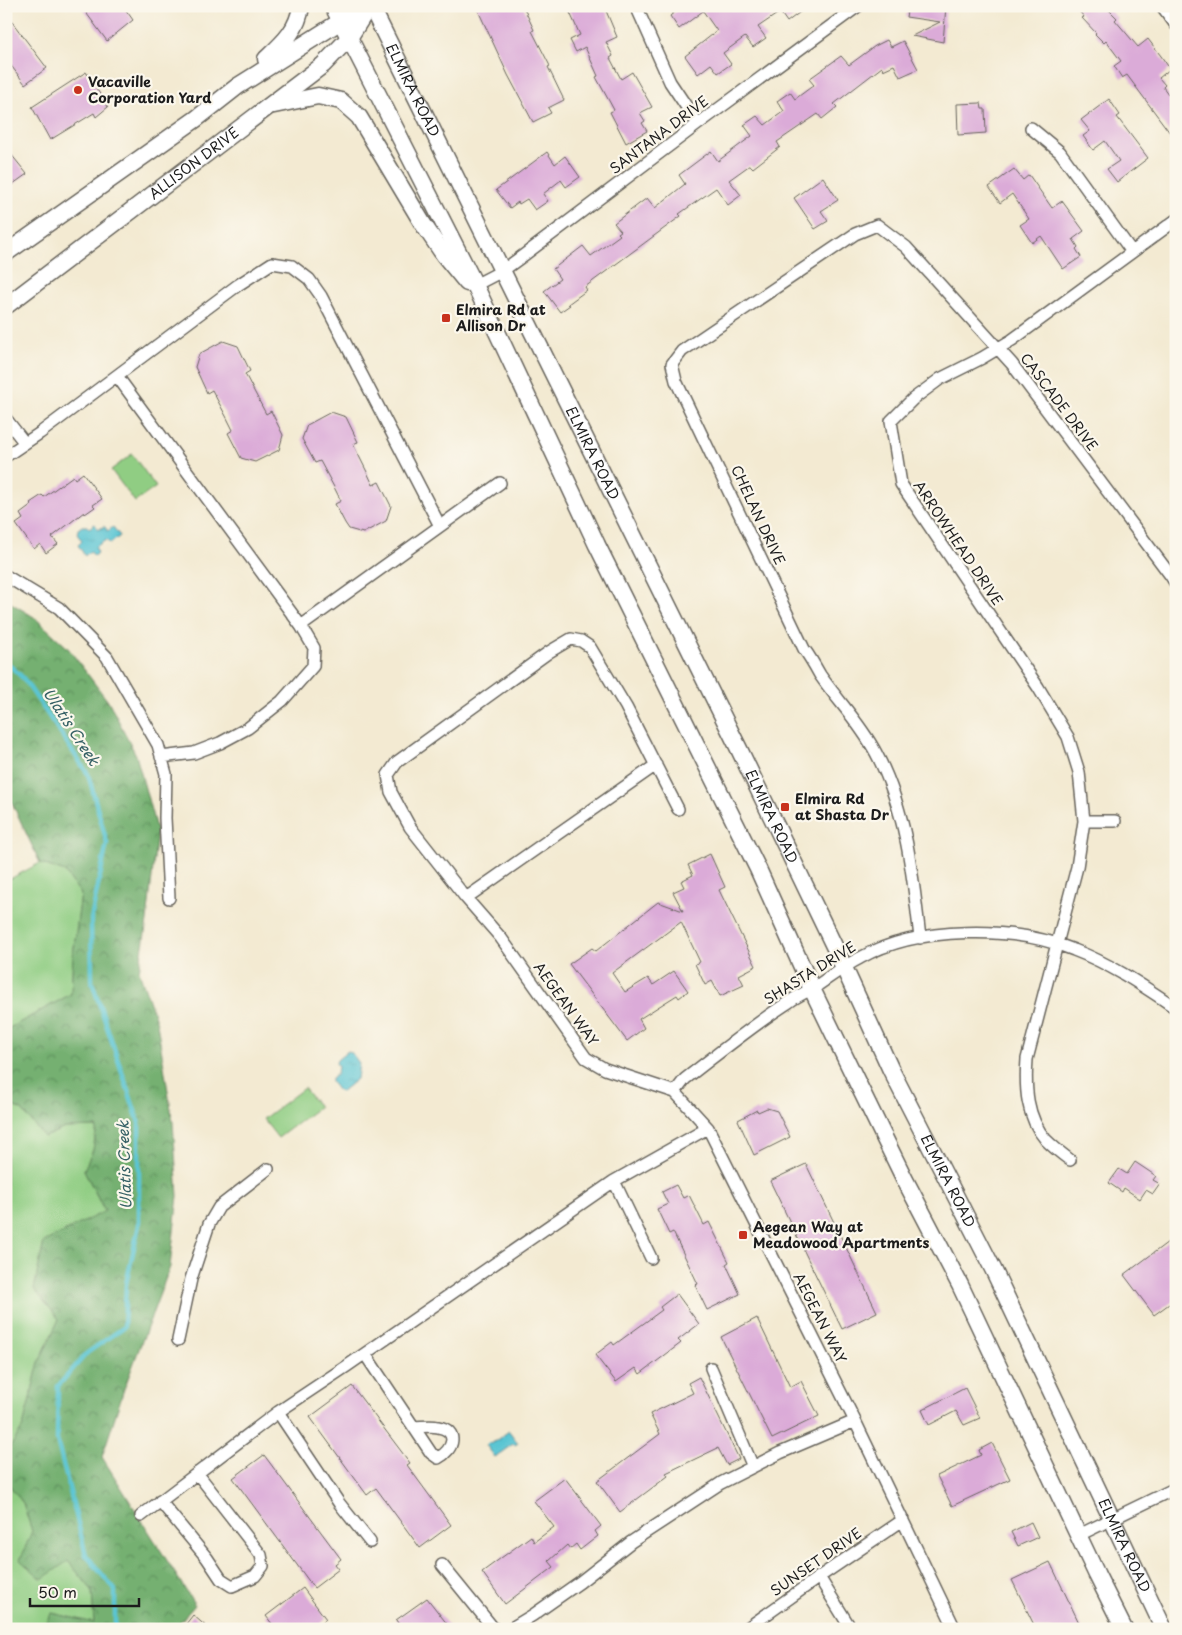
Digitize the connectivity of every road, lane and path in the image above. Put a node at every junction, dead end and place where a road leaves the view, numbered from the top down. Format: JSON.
{"nodes":[{"id":1,"x":301,"y":6,"type":"edge"},
{"id":2,"x":334,"y":6,"type":"edge"},
{"id":3,"x":369,"y":6,"type":"edge"},
{"id":4,"x":636,"y":6,"type":"edge"},
{"id":5,"x":858,"y":6,"type":"edge"},
{"id":6,"x":1162,"y":6,"type":"edge"},
{"id":7,"x":340,"y":21,"type":"junction"},
{"id":8,"x":1176,"y":25,"type":"edge"},
{"id":9,"x":350,"y":38,"type":"junction"},
{"id":10,"x":238,"y":86,"type":"junction"},
{"id":11,"x":269,"y":106,"type":"junction"},
{"id":12,"x":698,"y":124,"type":"junction"},
{"id":13,"x":1031,"y":128,"type":"dead end"},
{"id":14,"x":1176,"y":220,"type":"edge"},
{"id":15,"x":906,"y":247,"type":"joint"},
{"id":16,"x":1132,"y":252,"type":"junction"},
{"id":17,"x":6,"y":253,"type":"edge"},
{"id":18,"x":502,"y":270,"type":"junction"},
{"id":19,"x":476,"y":285,"type":"junction"},
{"id":20,"x":482,"y":303,"type":"junction"},
{"id":21,"x":6,"y":306,"type":"edge"},
{"id":22,"x":998,"y":349,"type":"junction"},
{"id":23,"x":117,"y":376,"type":"junction"},
{"id":24,"x":6,"y":419,"type":"edge"},
{"id":25,"x":24,"y":442,"type":"junction"},
{"id":26,"x":7,"y":455,"type":"edge"},
{"id":27,"x":500,"y":483,"type":"dead end"},
{"id":28,"x":440,"y":526,"type":"junction"},
{"id":29,"x":6,"y":576,"type":"edge"},
{"id":30,"x":1176,"y":584,"type":"edge"},
{"id":31,"x":301,"y":626,"type":"junction"},
{"id":32,"x":161,"y":758,"type":"junction"},
{"id":33,"x":656,"y":766,"type":"junction"},
{"id":34,"x":678,"y":809,"type":"dead end"},
{"id":35,"x":1084,"y":821,"type":"junction"},
{"id":36,"x":1114,"y":821,"type":"dead end"},
{"id":37,"x":169,"y":898,"type":"dead end"},
{"id":38,"x":466,"y":898,"type":"junction"},
{"id":39,"x":920,"y":938,"type":"junction"},
{"id":40,"x":1057,"y":944,"type":"junction"},
{"id":41,"x":844,"y":968,"type":"junction"},
{"id":42,"x":812,"y":988,"type":"junction"},
{"id":43,"x":1176,"y":1008,"type":"edge"},
{"id":44,"x":675,"y":1092,"type":"junction"},
{"id":45,"x":708,"y":1128,"type":"junction"},
{"id":46,"x":1070,"y":1160,"type":"dead end"},
{"id":47,"x":268,"y":1169,"type":"dead end"},
{"id":48,"x":614,"y":1182,"type":"junction"},
{"id":49,"x":651,"y":1258,"type":"dead end"},
{"id":50,"x":178,"y":1340,"type":"dead end"},
{"id":51,"x":365,"y":1354,"type":"junction"},
{"id":52,"x":710,"y":1368,"type":"dead end"},
{"id":53,"x":278,"y":1412,"type":"junction"},
{"id":54,"x":855,"y":1421,"type":"junction"},
{"id":55,"x":414,"y":1427,"type":"dead end"},
{"id":56,"x":753,"y":1467,"type":"junction"},
{"id":57,"x":197,"y":1473,"type":"junction"},
{"id":58,"x":1176,"y":1488,"type":"edge"},
{"id":59,"x":160,"y":1501,"type":"junction"},
{"id":60,"x":141,"y":1516,"type":"dead end"},
{"id":61,"x":903,"y":1520,"type":"junction"},
{"id":62,"x":1112,"y":1520,"type":"junction"},
{"id":63,"x":1079,"y":1535,"type":"junction"},
{"id":64,"x":370,"y":1542,"type":"dead end"},
{"id":65,"x":442,"y":1565,"type":"dead end"},
{"id":66,"x":819,"y":1576,"type":"junction"},
{"id":67,"x":494,"y":1629,"type":"edge"},
{"id":68,"x":510,"y":1629,"type":"edge"},
{"id":69,"x":746,"y":1629,"type":"edge"},
{"id":70,"x":851,"y":1629,"type":"edge"},
{"id":71,"x":955,"y":1629,"type":"edge"},
{"id":72,"x":1124,"y":1629,"type":"edge"},
{"id":73,"x":1164,"y":1629,"type":"edge"}],
"edges":[{"from":1,"to":10,"type":"main road"},
{"from":2,"to":7,"type":"main road"},
{"from":3,"to":7,"type":"main road"},
{"from":3,"to":9,"type":"main road","name":"ALLISON DRIVE"},
{"from":3,"to":18,"type":"main road","name":"ELMIRA ROAD"},
{"from":4,"to":12,"type":"street"},
{"from":5,"to":12,"type":"street","name":"SANTANA DRIVE"},
{"from":6,"to":8,"type":"street"},
{"from":7,"to":9,"type":"main road"},
{"from":7,"to":10,"type":"main road"},
{"from":9,"to":11,"type":"main road","name":"ALLISON DRIVE"},
{"from":9,"to":19,"type":"main road"},
{"from":10,"to":17,"type":"main road"},
{"from":11,"to":20,"type":"main road"},
{"from":11,"to":21,"type":"main road","name":"ALLISON DRIVE"},
{"from":12,"to":18,"type":"street","name":"SANTANA DRIVE"},
{"from":13,"to":16,"type":"street"},
{"from":14,"to":16,"type":"street","name":"ARROWHEAD DRIVE"},
{"from":15,"to":22,"type":"street","name":"CASCADE DRIVE"},
{"from":15,"to":39,"type":"street","name":"CHELAN DRIVE"},
{"from":16,"to":22,"type":"street","name":"ARROWHEAD DRIVE"},
{"from":18,"to":19,"type":"street","name":"SANTANA DRIVE"},
{"from":18,"to":41,"type":"main road","name":"ELMIRA ROAD"},
{"from":19,"to":20,"type":"main road"},
{"from":20,"to":42,"type":"main road"},
{"from":22,"to":30,"type":"street","name":"CASCADE DRIVE"},
{"from":22,"to":35,"type":"street","name":"ARROWHEAD DRIVE"},
{"from":23,"to":25,"type":"street"},
{"from":23,"to":28,"type":"street"},
{"from":23,"to":31,"type":"street"},
{"from":24,"to":25,"type":"street"},
{"from":25,"to":26,"type":"street"},
{"from":27,"to":28,"type":"street"},
{"from":28,"to":31,"type":"street"},
{"from":29,"to":32,"type":"street"},
{"from":31,"to":32,"type":"street"},
{"from":32,"to":37,"type":"street"},
{"from":33,"to":34,"type":"street","name":"AEGEAN WAY"},
{"from":33,"to":38,"type":"street"},
{"from":33,"to":38,"type":"street","name":"AEGEAN WAY"},
{"from":35,"to":36,"type":"street"},
{"from":35,"to":40,"type":"street","name":"ARROWHEAD DRIVE"},
{"from":38,"to":44,"type":"street","name":"AEGEAN WAY"},
{"from":39,"to":40,"type":"street","name":"SHASTA DRIVE"},
{"from":39,"to":41,"type":"street","name":"SHASTA DRIVE"},
{"from":40,"to":43,"type":"street","name":"SHASTA DRIVE"},
{"from":40,"to":46,"type":"street","name":"ARROWHEAD DRIVE"},
{"from":41,"to":42,"type":"street","name":"SHASTA DRIVE"},
{"from":41,"to":62,"type":"main road","name":"ELMIRA ROAD"},
{"from":42,"to":44,"type":"street","name":"SHASTA DRIVE"},
{"from":42,"to":63,"type":"main road"},
{"from":44,"to":45,"type":"street","name":"AEGEAN WAY"},
{"from":45,"to":48,"type":"street"},
{"from":45,"to":54,"type":"street","name":"AEGEAN WAY"},
{"from":47,"to":50,"type":"street"},
{"from":48,"to":49,"type":"street"},
{"from":48,"to":51,"type":"street"},
{"from":51,"to":53,"type":"street"},
{"from":51,"to":55,"type":"street"},
{"from":52,"to":56,"type":"street"},
{"from":53,"to":57,"type":"street"},
{"from":53,"to":64,"type":"street"},
{"from":54,"to":56,"type":"street"},
{"from":54,"to":61,"type":"street","name":"AEGEAN WAY"},
{"from":56,"to":68,"type":"street"},
{"from":57,"to":59,"type":"street"},
{"from":57,"to":59,"type":"street"},
{"from":58,"to":62,"type":"street"},
{"from":59,"to":60,"type":"street"},
{"from":61,"to":66,"type":"street","name":"SUNSET DRIVE"},
{"from":61,"to":71,"type":"street","name":"AEGEAN WAY"},
{"from":62,"to":63,"type":"street"},
{"from":62,"to":73,"type":"main road","name":"ELMIRA ROAD"},
{"from":63,"to":72,"type":"main road"},
{"from":65,"to":67,"type":"street"},
{"from":66,"to":69,"type":"street","name":"SUNSET DRIVE"},
{"from":66,"to":70,"type":"street"}]}
